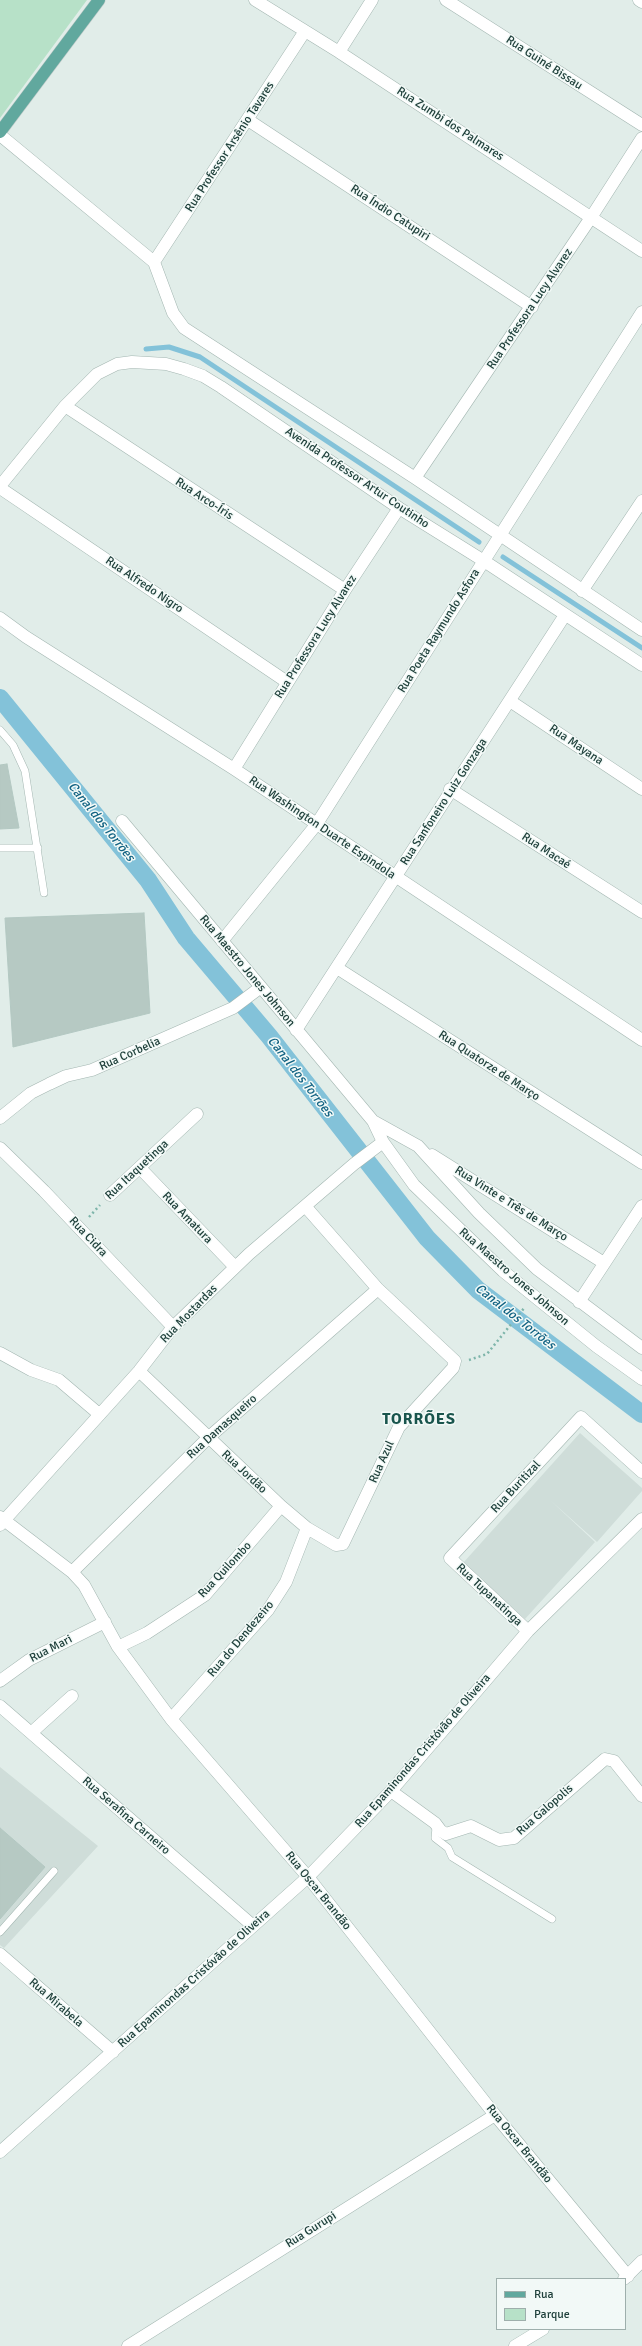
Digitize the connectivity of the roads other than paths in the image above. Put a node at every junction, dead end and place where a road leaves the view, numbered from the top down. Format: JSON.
{"nodes":[{"id":1,"x":99,"y":0,"type":"edge"},
{"id":2,"x":255,"y":0,"type":"edge"},
{"id":3,"x":372,"y":0,"type":"edge"},
{"id":4,"x":446,"y":0,"type":"edge"},
{"id":5,"x":639,"y":0,"type":"edge"},
{"id":6,"x":642,"y":2,"type":"edge"},
{"id":7,"x":305,"y":31,"type":"junction"},
{"id":8,"x":339,"y":52,"type":"junction"},
{"id":9,"x":248,"y":120,"type":"junction"},
{"id":10,"x":642,"y":125,"type":"edge"},
{"id":11,"x":0,"y":132,"type":"edge"},
{"id":12,"x":0,"y":135,"type":"edge"},
{"id":13,"x":642,"y":138,"type":"edge"},
{"id":14,"x":592,"y":216,"type":"junction"},
{"id":15,"x":642,"y":251,"type":"edge"},
{"id":16,"x":154,"y":262,"type":"junction"},
{"id":17,"x":532,"y":307,"type":"junction"},
{"id":18,"x":642,"y":312,"type":"edge"},
{"id":19,"x":65,"y":406,"type":"junction"},
{"id":20,"x":415,"y":478,"type":"junction"},
{"id":21,"x":0,"y":487,"type":"edge"},
{"id":22,"x":642,"y":502,"type":"edge"},
{"id":23,"x":399,"y":508,"type":"junction"},
{"id":24,"x":501,"y":536,"type":"junction"},
{"id":25,"x":484,"y":561,"type":"junction"},
{"id":26,"x":345,"y":590,"type":"junction"},
{"id":27,"x":582,"y":591,"type":"junction"},
{"id":28,"x":565,"y":615,"type":"junction"},
{"id":29,"x":0,"y":618,"type":"edge"},
{"id":30,"x":642,"y":630,"type":"edge"},
{"id":31,"x":642,"y":666,"type":"edge"},
{"id":32,"x":287,"y":682,"type":"junction"},
{"id":33,"x":510,"y":701,"type":"junction"},
{"id":34,"x":0,"y":730,"type":"edge"},
{"id":35,"x":234,"y":769,"type":"junction"},
{"id":36,"x":642,"y":789,"type":"edge"},
{"id":37,"x":450,"y":790,"type":"junction"},
{"id":38,"x":122,"y":821,"type":"dead end"},
{"id":39,"x":316,"y":825,"type":"junction"},
{"id":40,"x":0,"y":848,"type":"edge"},
{"id":41,"x":38,"y":848,"type":"junction"},
{"id":42,"x":395,"y":877,"type":"junction"},
{"id":43,"x":44,"y":892,"type":"dead end"},
{"id":44,"x":642,"y":912,"type":"edge"},
{"id":45,"x":222,"y":940,"type":"junction"},
{"id":46,"x":337,"y":968,"type":"junction"},
{"id":47,"x":260,"y":988,"type":"junction"},
{"id":48,"x":296,"y":1030,"type":"junction"},
{"id":49,"x":642,"y":1040,"type":"edge"},
{"id":50,"x":197,"y":1114,"type":"dead end"},
{"id":51,"x":0,"y":1118,"type":"edge"},
{"id":52,"x":373,"y":1121,"type":"junction"},
{"id":53,"x":383,"y":1142,"type":"junction"},
{"id":54,"x":418,"y":1146,"type":"junction"},
{"id":55,"x":0,"y":1148,"type":"edge"},
{"id":56,"x":642,"y":1163,"type":"edge"},
{"id":57,"x":140,"y":1168,"type":"junction"},
{"id":58,"x":110,"y":1195,"type":"road end"},
{"id":59,"x":305,"y":1206,"type":"junction"},
{"id":60,"x":642,"y":1206,"type":"edge"},
{"id":61,"x":604,"y":1263,"type":"junction"},
{"id":62,"x":235,"y":1267,"type":"junction"},
{"id":63,"x":378,"y":1289,"type":"junction"},
{"id":64,"x":579,"y":1302,"type":"junction"},
{"id":65,"x":173,"y":1327,"type":"junction"},
{"id":66,"x":642,"y":1348,"type":"edge"},
{"id":67,"x":0,"y":1353,"type":"edge"},
{"id":68,"x":139,"y":1371,"type":"junction"},
{"id":69,"x":642,"y":1379,"type":"edge"},
{"id":70,"x":99,"y":1414,"type":"junction"},
{"id":71,"x":208,"y":1438,"type":"junction"},
{"id":72,"x":642,"y":1472,"type":"edge"},
{"id":73,"x":280,"y":1506,"type":"junction"},
{"id":74,"x":642,"y":1519,"type":"edge"},
{"id":75,"x":2,"y":1521,"type":"edge"},
{"id":76,"x":352,"y":1526,"type":"joint"},
{"id":77,"x":307,"y":1528,"type":"junction"},
{"id":78,"x":450,"y":1558,"type":"joint"},
{"id":79,"x":72,"y":1572,"type":"junction"},
{"id":80,"x":105,"y":1622,"type":"junction"},
{"id":81,"x":528,"y":1631,"type":"junction"},
{"id":82,"x":118,"y":1648,"type":"junction"},
{"id":83,"x":0,"y":1681,"type":"edge"},
{"id":84,"x":72,"y":1696,"type":"dead end"},
{"id":85,"x":0,"y":1706,"type":"edge"},
{"id":86,"x":171,"y":1718,"type":"junction"},
{"id":87,"x":31,"y":1733,"type":"junction"},
{"id":88,"x":391,"y":1791,"type":"junction"},
{"id":89,"x":642,"y":1796,"type":"edge"},
{"id":90,"x":435,"y":1823,"type":"junction"},
{"id":91,"x":54,"y":1872,"type":"dead end"},
{"id":92,"x":308,"y":1877,"type":"junction"},
{"id":93,"x":552,"y":1919,"type":"dead end"},
{"id":94,"x":252,"y":1925,"type":"junction"},
{"id":95,"x":0,"y":1932,"type":"edge"},
{"id":96,"x":0,"y":1954,"type":"edge"},
{"id":97,"x":112,"y":2052,"type":"junction"},
{"id":98,"x":495,"y":2115,"type":"junction"},
{"id":99,"x":0,"y":2152,"type":"edge"},
{"id":100,"x":642,"y":2261,"type":"edge"},
{"id":101,"x":626,"y":2278,"type":"edge"},
{"id":102,"x":541,"y":2330,"type":"edge"},
{"id":103,"x":128,"y":2346,"type":"edge"},
{"id":104,"x":515,"y":2346,"type":"edge"}],
"edges":[{"from":1,"to":11,"type":"main road"},
{"from":2,"to":7,"type":"street","name":"Rua Zumbi dos Palmares"},
{"from":3,"to":8,"type":"street"},
{"from":4,"to":10,"type":"street","name":"Rua Guiné Bissau"},
{"from":5,"to":6,"type":"street"},
{"from":7,"to":8,"type":"street","name":"Rua Zumbi dos Palmares"},
{"from":7,"to":9,"type":"street","name":"Rua Professor Arsênio Tavares"},
{"from":8,"to":14,"type":"street","name":"Rua Zumbi dos Palmares"},
{"from":9,"to":16,"type":"street","name":"Rua Professor Arsênio Tavares"},
{"from":9,"to":17,"type":"street","name":"Rua Índio Catupiri"},
{"from":12,"to":16,"type":"street"},
{"from":13,"to":14,"type":"street","name":"Rua Professora Lucy Alvarez"},
{"from":14,"to":15,"type":"street","name":"Rua Zumbi dos Palmares"},
{"from":14,"to":17,"type":"street","name":"Rua Professora Lucy Alvarez"},
{"from":16,"to":20,"type":"street"},
{"from":17,"to":20,"type":"street","name":"Rua Professora Lucy Alvarez"},
{"from":18,"to":24,"type":"street","name":"Rua Poeta Raymundo Asfora"},
{"from":19,"to":21,"type":"street","name":"Avenida Professor Artur Coutinho"},
{"from":19,"to":23,"type":"street","name":"Avenida Professor Artur Coutinho"},
{"from":19,"to":26,"type":"street","name":"Rua Arco-Íris"},
{"from":20,"to":24,"type":"street"},
{"from":21,"to":32,"type":"street","name":"Rua Alfredo Nigro"},
{"from":22,"to":27,"type":"street"},
{"from":23,"to":25,"type":"street","name":"Avenida Professor Artur Coutinho"},
{"from":23,"to":26,"type":"street","name":"Rua Professora Lucy Alvarez"},
{"from":24,"to":25,"type":"street","name":"Rua Poeta Raymundo Asfora"},
{"from":24,"to":27,"type":"street"},
{"from":25,"to":28,"type":"street","name":"Avenida Professor Artur Coutinho"},
{"from":25,"to":39,"type":"street","name":"Rua Poeta Raymundo Asfora"},
{"from":26,"to":32,"type":"street","name":"Rua Professora Lucy Alvarez"},
{"from":27,"to":30,"type":"street"},
{"from":28,"to":31,"type":"street","name":"Avenida Professor Artur Coutinho"},
{"from":28,"to":33,"type":"street","name":"Rua Sanfoneiro Luiz Gonzaga"},
{"from":29,"to":35,"type":"street","name":"Rua Washington Duarte Espindola"},
{"from":32,"to":35,"type":"street","name":"Rua Professora Lucy Alvarez"},
{"from":33,"to":36,"type":"street","name":"Rua Mayana"},
{"from":33,"to":37,"type":"street","name":"Rua Sanfoneiro Luiz Gonzaga"},
{"from":34,"to":41,"type":"lane"},
{"from":35,"to":39,"type":"street","name":"Rua Washington Duarte Espindola"},
{"from":37,"to":42,"type":"street","name":"Rua Sanfoneiro Luiz Gonzaga"},
{"from":37,"to":44,"type":"street","name":"Rua Macaé"},
{"from":38,"to":45,"type":"street","name":"Rua Maestro Jones Johnson"},
{"from":39,"to":42,"type":"street","name":"Rua Washington Duarte Espindola"},
{"from":39,"to":45,"type":"street","name":"Rua Poeta Raymundo Asfora"},
{"from":40,"to":41,"type":"lane"},
{"from":41,"to":43,"type":"lane"},
{"from":42,"to":46,"type":"street","name":"Rua Sanfoneiro Luiz Gonzaga"},
{"from":42,"to":49,"type":"street","name":"Rua Washington Duarte Espindola"},
{"from":45,"to":47,"type":"street","name":"Rua Maestro Jones Johnson"},
{"from":46,"to":48,"type":"street","name":"Rua Sanfoneiro Luiz Gonzaga"},
{"from":46,"to":56,"type":"street","name":"Rua Quatorze de Março"},
{"from":47,"to":48,"type":"street","name":"Rua Maestro Jones Johnson"},
{"from":47,"to":51,"type":"street","name":"Rua Corbelia"},
{"from":48,"to":52,"type":"street","name":"Rua Maestro Jones Johnson"},
{"from":50,"to":57,"type":"street","name":"Rua Itaquetinga"},
{"from":52,"to":53,"type":"street","name":"Rua Maestro Jones Johnson"},
{"from":52,"to":54,"type":"street","name":"Rua Maestro Jones Johnson"},
{"from":53,"to":59,"type":"street","name":"Rua Mostardas"},
{"from":53,"to":69,"type":"street","name":"Rua Maestro Jones Johnson"},
{"from":54,"to":61,"type":"street","name":"Rua Vinte e Três de Março"},
{"from":54,"to":64,"type":"street","name":"Rua Maestro Jones Johnson"},
{"from":55,"to":65,"type":"street","name":"Rua Cidra"},
{"from":57,"to":58,"type":"street","name":"Rua Itaquetinga"},
{"from":57,"to":62,"type":"street","name":"Rua Amatura"},
{"from":59,"to":62,"type":"street","name":"Rua Mostardas"},
{"from":59,"to":63,"type":"street"},
{"from":60,"to":61,"type":"street"},
{"from":61,"to":64,"type":"street"},
{"from":62,"to":65,"type":"street","name":"Rua Mostardas"},
{"from":63,"to":71,"type":"street","name":"Rua Damasqueiro"},
{"from":63,"to":76,"type":"street","name":"Rua Azul"},
{"from":64,"to":66,"type":"street","name":"Rua Maestro Jones Johnson"},
{"from":65,"to":68,"type":"street","name":"Rua Mostardas"},
{"from":67,"to":70,"type":"street"},
{"from":68,"to":70,"type":"street","name":"Rua Mostardas"},
{"from":68,"to":71,"type":"street","name":"Rua Jordão"},
{"from":70,"to":75,"type":"street","name":"Rua Mostardas"},
{"from":71,"to":73,"type":"street","name":"Rua Jordão"},
{"from":71,"to":79,"type":"street","name":"Rua Damasqueiro"},
{"from":72,"to":78,"type":"street","name":"Rua Buritizal"},
{"from":73,"to":77,"type":"street","name":"Rua Jordão"},
{"from":73,"to":82,"type":"street","name":"Rua Quilombo"},
{"from":74,"to":81,"type":"street","name":"Rua Epaminondas Cristóvão de Oliveira"},
{"from":75,"to":79,"type":"street","name":"Rua Oscar Brandão"},
{"from":76,"to":77,"type":"street","name":"Rua Jordão"},
{"from":77,"to":86,"type":"street","name":"Rua do Dendezeiro"},
{"from":78,"to":81,"type":"street","name":"Rua Tupanatinga"},
{"from":79,"to":80,"type":"street","name":"Rua Oscar Brandão"},
{"from":80,"to":82,"type":"street","name":"Rua Oscar Brandão"},
{"from":80,"to":83,"type":"street","name":"Rua Mari"},
{"from":81,"to":88,"type":"street","name":"Rua Epaminondas Cristóvão de Oliveira"},
{"from":82,"to":86,"type":"street","name":"Rua Oscar Brandão"},
{"from":84,"to":87,"type":"street"},
{"from":85,"to":87,"type":"street","name":"Rua Serafina Carneiro"},
{"from":86,"to":92,"type":"street","name":"Rua Oscar Brandão"},
{"from":87,"to":94,"type":"street","name":"Rua Serafina Carneiro"},
{"from":88,"to":90,"type":"street","name":"Rua Galopolis"},
{"from":88,"to":92,"type":"street","name":"Rua Epaminondas Cristóvão de Oliveira"},
{"from":89,"to":90,"type":"street","name":"Rua Galopolis"},
{"from":90,"to":93,"type":"lane"},
{"from":91,"to":95,"type":"lane"},
{"from":92,"to":94,"type":"street","name":"Rua Epaminondas Cristóvão de Oliveira"},
{"from":92,"to":98,"type":"street","name":"Rua Oscar Brandão"},
{"from":94,"to":97,"type":"street","name":"Rua Epaminondas Cristóvão de Oliveira"},
{"from":96,"to":97,"type":"street","name":"Rua Mirabela"},
{"from":97,"to":99,"type":"street","name":"Rua Epaminondas Cristóvão de Oliveira"},
{"from":98,"to":101,"type":"street","name":"Rua Oscar Brandão"},
{"from":98,"to":103,"type":"street","name":"Rua Gurupi"},
{"from":100,"to":101,"type":"street"},
{"from":102,"to":104,"type":"street"}]}
